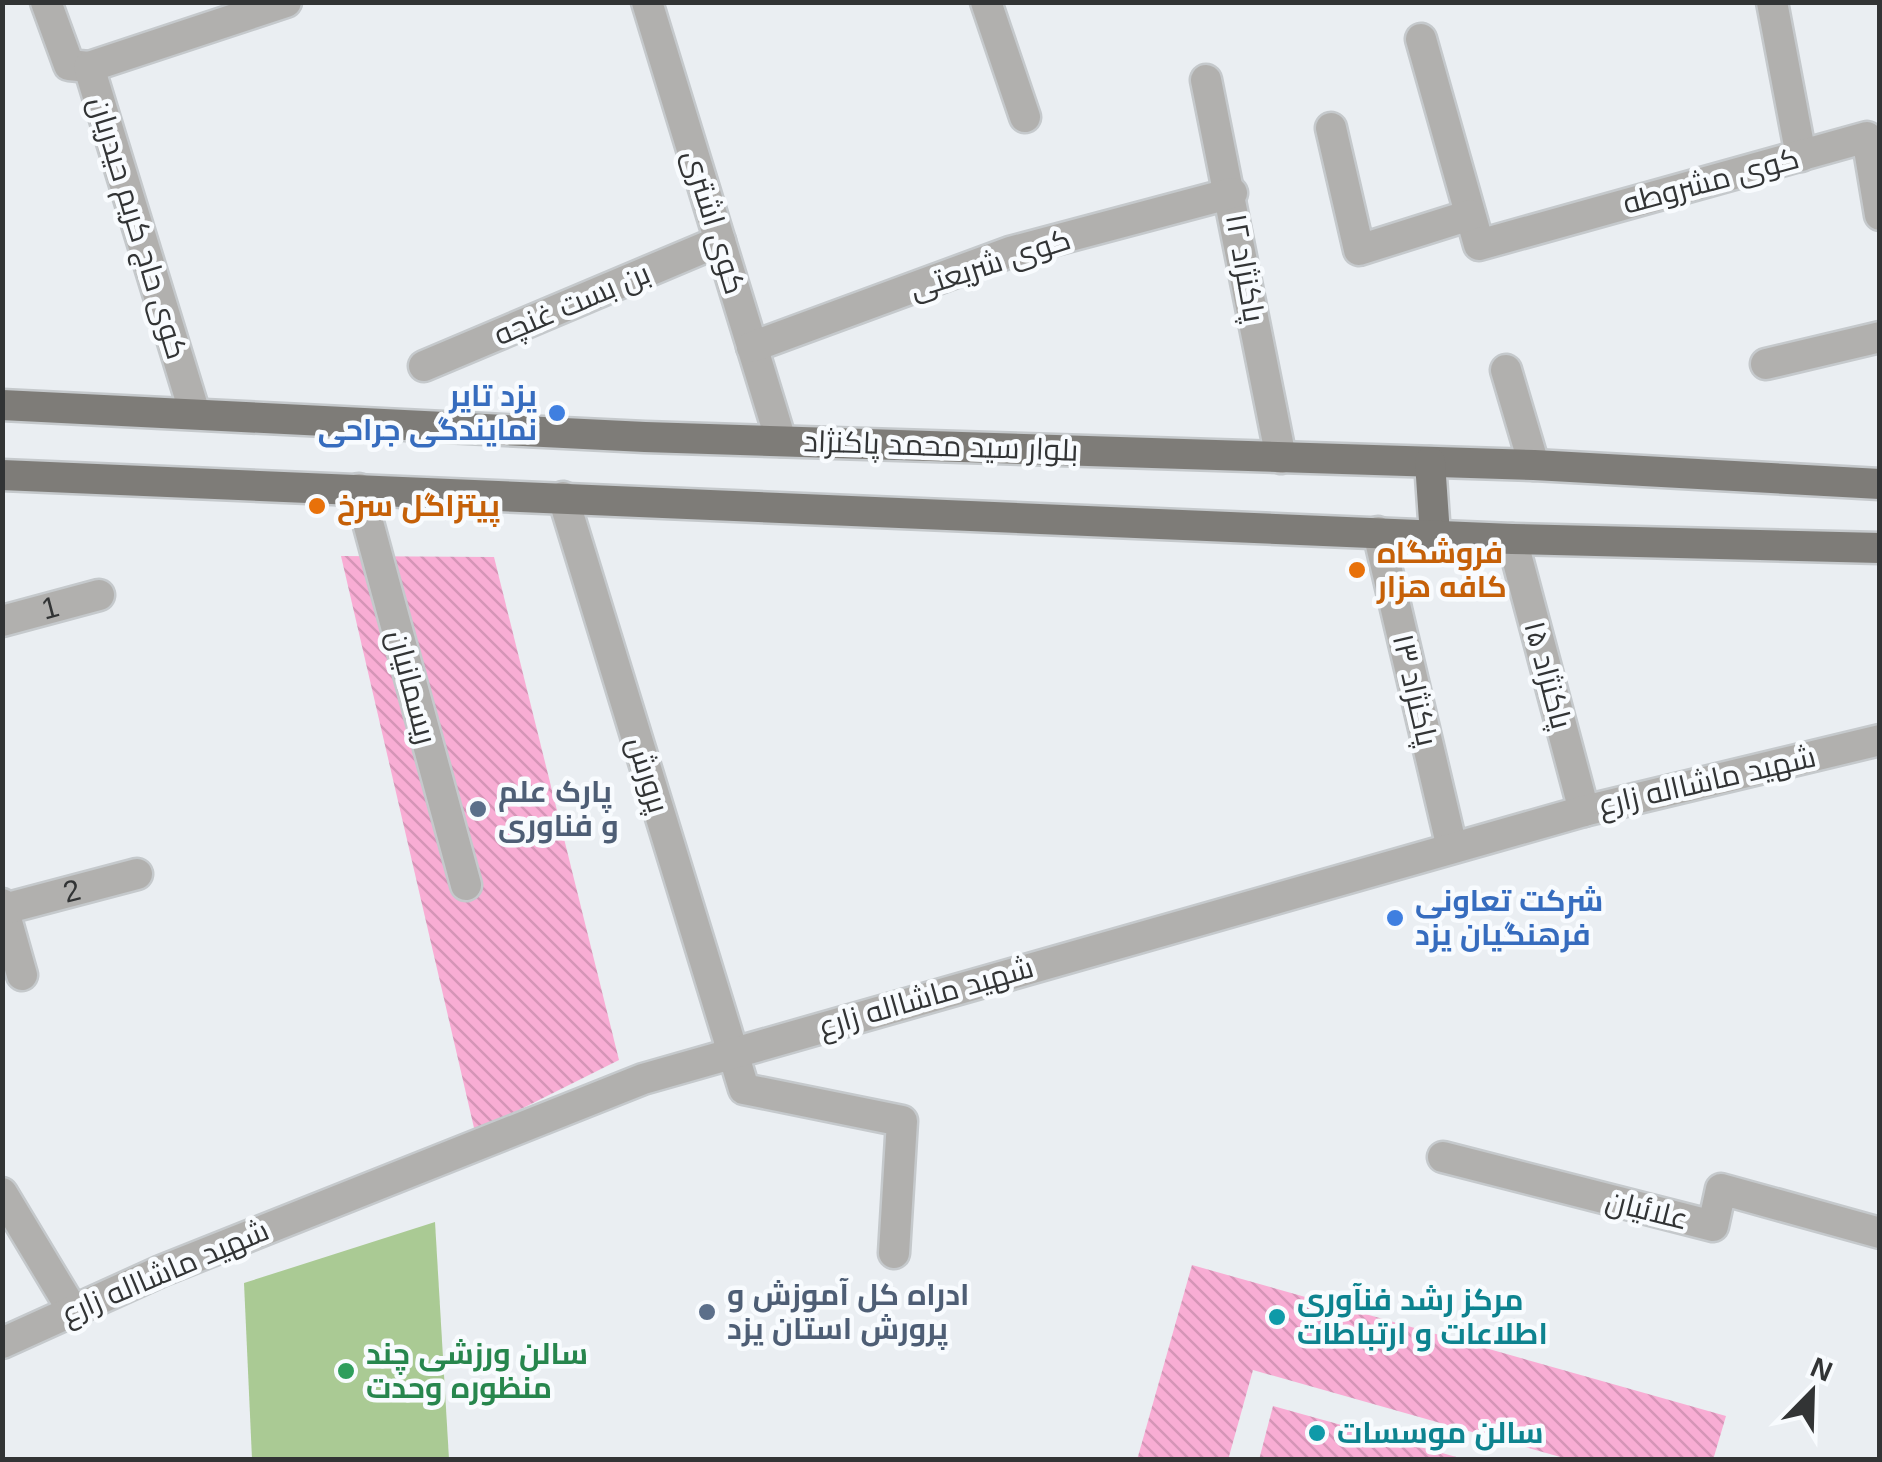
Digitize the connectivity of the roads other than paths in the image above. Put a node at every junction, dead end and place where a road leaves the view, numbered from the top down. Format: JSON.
{"nodes":[{"id":1,"x":46,"y":2,"type":"edge"},
{"id":2,"x":286,"y":2,"type":"edge"},
{"id":3,"x":646,"y":2,"type":"edge"},
{"id":4,"x":986,"y":2,"type":"edge"},
{"id":5,"x":1772,"y":2,"type":"edge"},
{"id":6,"x":1421,"y":39,"type":"dead end"},
{"id":7,"x":89,"y":67,"type":"junction"},
{"id":8,"x":1206,"y":80,"type":"dead end"},
{"id":9,"x":1024,"y":117,"type":"dead end"},
{"id":10,"x":1331,"y":128,"type":"dead end"},
{"id":11,"x":1801,"y":156,"type":"junction"},
{"id":12,"x":1232,"y":194,"type":"junction"},
{"id":13,"x":1470,"y":215,"type":"junction"},
{"id":14,"x":1880,"y":215,"type":"edge"},
{"id":15,"x":720,"y":241,"type":"junction"},
{"id":16,"x":1880,"y":337,"type":"edge"},
{"id":17,"x":752,"y":347,"type":"junction"},
{"id":18,"x":1766,"y":364,"type":"dead end"},
{"id":19,"x":424,"y":366,"type":"dead end"},
{"id":20,"x":1506,"y":370,"type":"dead end"},
{"id":21,"x":2,"y":405,"type":"edge"},
{"id":22,"x":195,"y":414,"type":"junction"},
{"id":23,"x":781,"y":441,"type":"junction"},
{"id":24,"x":1280,"y":458,"type":"junction"},
{"id":25,"x":1430,"y":462,"type":"junction"},
{"id":26,"x":1534,"y":465,"type":"junction"},
{"id":27,"x":2,"y":474,"type":"edge"},
{"id":28,"x":1880,"y":484,"type":"edge"},
{"id":29,"x":359,"y":489,"type":"junction"},
{"id":30,"x":562,"y":498,"type":"junction"},
{"id":31,"x":1378,"y":532,"type":"junction"},
{"id":32,"x":1435,"y":535,"type":"junction"},
{"id":33,"x":1512,"y":539,"type":"junction"},
{"id":34,"x":1880,"y":548,"type":"edge"},
{"id":35,"x":99,"y":595,"type":"dead end"},
{"id":36,"x":2,"y":621,"type":"edge"},
{"id":37,"x":1880,"y":740,"type":"edge"},
{"id":38,"x":1584,"y":810,"type":"junction"},
{"id":39,"x":1452,"y":848,"type":"junction"},
{"id":40,"x":137,"y":874,"type":"dead end"},
{"id":41,"x":466,"y":885,"type":"dead end"},
{"id":42,"x":3,"y":906,"type":"edge"},
{"id":43,"x":22,"y":975,"type":"dead end"},
{"id":44,"x":734,"y":1052,"type":"junction"},
{"id":45,"x":1443,"y":1158,"type":"dead end"},
{"id":46,"x":2,"y":1193,"type":"edge"},
{"id":47,"x":1880,"y":1233,"type":"edge"},
{"id":48,"x":894,"y":1253,"type":"dead end"},
{"id":49,"x":72,"y":1311,"type":"junction"},
{"id":50,"x":2,"y":1343,"type":"edge"}],
"edges":[{"from":1,"to":7,"type":"street"},
{"from":2,"to":7,"type":"street","name":"کوی حاج کریم حیدریان"},
{"from":3,"to":15,"type":"street","name":"کوی اشتری"},
{"from":4,"to":9,"type":"street"},
{"from":5,"to":11,"type":"street"},
{"from":6,"to":13,"type":"street"},
{"from":7,"to":22,"type":"street","name":"کوی حاج کریم حیدریان"},
{"from":8,"to":12,"type":"street","name":"پاکنژاد ۱۲"},
{"from":10,"to":13,"type":"street"},
{"from":11,"to":13,"type":"street","name":"کوی مشروطه"},
{"from":11,"to":14,"type":"street","name":"کوی مشروطه"},
{"from":12,"to":17,"type":"street","name":"کوی شریعتی"},
{"from":12,"to":24,"type":"street","name":"پاکنژاد ۱۲"},
{"from":15,"to":17,"type":"street","name":"کوی اشتری"},
{"from":15,"to":19,"type":"street","name":"بن بست غنچه"},
{"from":16,"to":18,"type":"street"},
{"from":17,"to":23,"type":"street","name":"کوی اشتری"},
{"from":20,"to":26,"type":"street"},
{"from":21,"to":22,"type":"main road","name":"بلوار سید محمد پاکنژاد"},
{"from":22,"to":23,"type":"main road","name":"بلوار سید محمد پاکنژاد"},
{"from":23,"to":24,"type":"main road","name":"بلوار سید محمد پاکنژاد"},
{"from":24,"to":25,"type":"main road","name":"بلوار سید محمد پاکنژاد"},
{"from":25,"to":26,"type":"main road","name":"بلوار سید محمد پاکنژاد"},
{"from":25,"to":32,"type":"main road"},
{"from":26,"to":28,"type":"main road","name":"بلوار سید محمد پاکنژاد"},
{"from":27,"to":29,"type":"main road"},
{"from":29,"to":30,"type":"main road"},
{"from":29,"to":41,"type":"street","name":"ریسمانیان"},
{"from":30,"to":31,"type":"main road"},
{"from":30,"to":44,"type":"street","name":"پرورش"},
{"from":31,"to":32,"type":"main road"},
{"from":31,"to":39,"type":"street","name":"پاکنژاد ۱۳"},
{"from":32,"to":33,"type":"main road"},
{"from":33,"to":34,"type":"main road"},
{"from":33,"to":38,"type":"street","name":"پاکنژاد ۱۵"},
{"from":35,"to":36,"type":"street","name":"1"},
{"from":37,"to":38,"type":"street","name":"شهید ماشااله زارع"},
{"from":38,"to":39,"type":"street","name":"شهید ماشااله زارع"},
{"from":39,"to":44,"type":"street","name":"شهید ماشااله زارع"},
{"from":40,"to":42,"type":"street","name":"2"},
{"from":42,"to":43,"type":"street"},
{"from":44,"to":48,"type":"street","name":"پرورش"},
{"from":44,"to":49,"type":"street","name":"شهید ماشااله زارع"},
{"from":45,"to":47,"type":"street","name":"علائیان"},
{"from":46,"to":49,"type":"street"},
{"from":49,"to":50,"type":"street","name":"شهید ماشااله زارع"}]}
